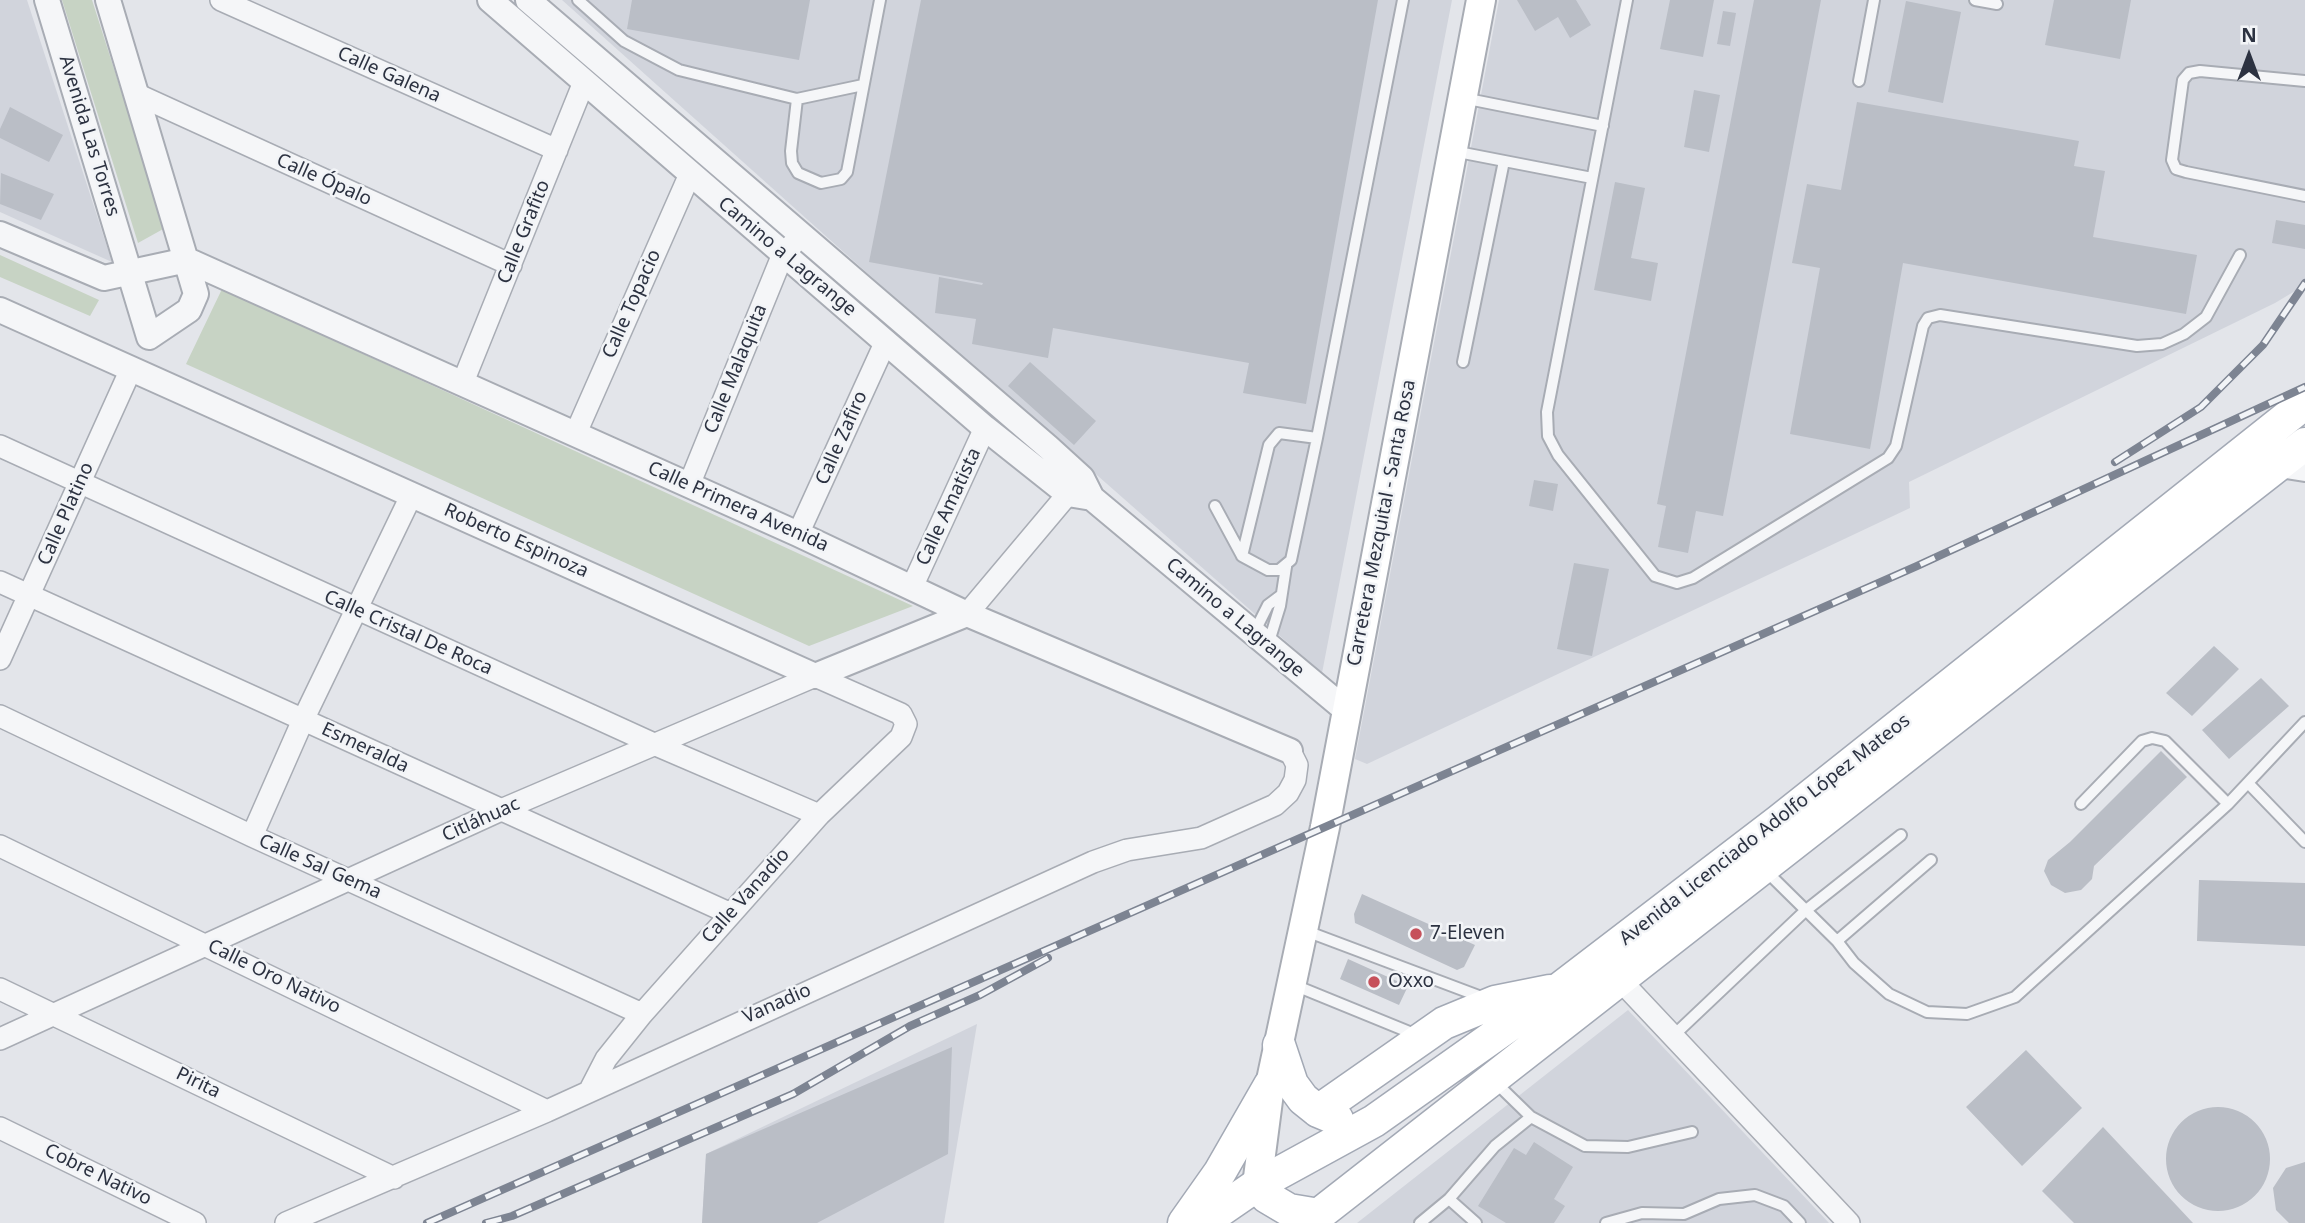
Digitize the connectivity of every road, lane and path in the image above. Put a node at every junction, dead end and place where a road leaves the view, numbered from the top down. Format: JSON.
{"nodes":[{"id":1,"x":47,"y":0,"type":"edge"},
{"id":2,"x":108,"y":0,"type":"edge"},
{"id":3,"x":221,"y":0,"type":"edge"},
{"id":4,"x":490,"y":0,"type":"edge"},
{"id":5,"x":528,"y":0,"type":"edge"},
{"id":6,"x":578,"y":0,"type":"edge"},
{"id":7,"x":880,"y":0,"type":"edge"},
{"id":8,"x":1403,"y":0,"type":"edge"},
{"id":9,"x":1481,"y":0,"type":"edge"},
{"id":10,"x":1627,"y":0,"type":"edge"},
{"id":11,"x":1874,"y":0,"type":"edge"},
{"id":12,"x":1975,"y":0,"type":"edge"},
{"id":13,"x":1997,"y":4,"type":"dead end"},
{"id":14,"x":1860,"y":81,"type":"dead end"},
{"id":15,"x":2305,"y":81,"type":"edge"},
{"id":16,"x":584,"y":82,"type":"junction"},
{"id":17,"x":863,"y":85,"type":"junction"},
{"id":18,"x":136,"y":94,"type":"junction"},
{"id":19,"x":1463,"y":98,"type":"junction"},
{"id":20,"x":797,"y":99,"type":"junction"},
{"id":21,"x":1603,"y":126,"type":"junction"},
{"id":22,"x":557,"y":150,"type":"junction"},
{"id":23,"x":1453,"y":151,"type":"junction"},
{"id":24,"x":1504,"y":161,"type":"junction"},
{"id":25,"x":690,"y":174,"type":"junction"},
{"id":26,"x":1592,"y":178,"type":"junction"},
{"id":27,"x":2305,"y":196,"type":"edge"},
{"id":28,"x":0,"y":234,"type":"edge"},
{"id":29,"x":802,"y":236,"type":"junction"},
{"id":30,"x":783,"y":254,"type":"junction"},
{"id":31,"x":2240,"y":255,"type":"dead end"},
{"id":32,"x":187,"y":260,"type":"junction"},
{"id":33,"x":511,"y":265,"type":"junction"},
{"id":34,"x":131,"y":273,"type":"junction"},
{"id":35,"x":0,"y":310,"type":"edge"},
{"id":36,"x":149,"y":337,"type":"junction"},
{"id":37,"x":886,"y":341,"type":"junction"},
{"id":38,"x":1463,"y":362,"type":"dead end"},
{"id":39,"x":131,"y":369,"type":"junction"},
{"id":40,"x":463,"y":382,"type":"junction"},
{"id":41,"x":2305,"y":403,"type":"edge"},
{"id":42,"x":985,"y":428,"type":"junction"},
{"id":43,"x":575,"y":435,"type":"junction"},
{"id":44,"x":1317,"y":438,"type":"junction"},
{"id":45,"x":2305,"y":444,"type":"edge"},
{"id":46,"x":0,"y":446,"type":"edge"},
{"id":47,"x":2245,"y":450,"type":"junction"},
{"id":48,"x":2290,"y":468,"type":"edge"},
{"id":49,"x":79,"y":482,"type":"junction"},
{"id":50,"x":690,"y":485,"type":"junction"},
{"id":51,"x":1081,"y":490,"type":"junction"},
{"id":52,"x":412,"y":494,"type":"junction"},
{"id":53,"x":1215,"y":506,"type":"dead end"},
{"id":54,"x":798,"y":534,"type":"junction"},
{"id":55,"x":1242,"y":556,"type":"junction"},
{"id":56,"x":1286,"y":567,"type":"junction"},
{"id":57,"x":0,"y":582,"type":"edge"},
{"id":58,"x":912,"y":587,"type":"junction"},
{"id":59,"x":30,"y":595,"type":"junction"},
{"id":60,"x":1280,"y":596,"type":"junction"},
{"id":61,"x":357,"y":610,"type":"junction"},
{"id":62,"x":967,"y":614,"type":"junction"},
{"id":63,"x":1261,"y":639,"type":"junction"},
{"id":64,"x":0,"y":659,"type":"edge"},
{"id":65,"x":816,"y":676,"type":"junction"},
{"id":66,"x":1347,"y":711,"type":"junction"},
{"id":67,"x":901,"y":714,"type":"joint"},
{"id":68,"x":0,"y":716,"type":"edge"},
{"id":69,"x":303,"y":720,"type":"junction"},
{"id":70,"x":2305,"y":722,"type":"edge"},
{"id":71,"x":656,"y":746,"type":"junction"},
{"id":72,"x":1290,"y":751,"type":"joint"},
{"id":73,"x":2248,"y":783,"type":"junction"},
{"id":74,"x":2081,"y":804,"type":"dead end"},
{"id":75,"x":2228,"y":804,"type":"junction"},
{"id":76,"x":501,"y":810,"type":"junction"},
{"id":77,"x":819,"y":815,"type":"junction"},
{"id":78,"x":1900,"y":835,"type":"dead end"},
{"id":79,"x":252,"y":836,"type":"junction"},
{"id":80,"x":2305,"y":842,"type":"edge"},
{"id":81,"x":0,"y":846,"type":"edge"},
{"id":82,"x":1931,"y":860,"type":"dead end"},
{"id":83,"x":1763,"y":868,"type":"junction"},
{"id":84,"x":348,"y":879,"type":"junction"},
{"id":85,"x":1805,"y":911,"type":"junction"},
{"id":86,"x":731,"y":914,"type":"junction"},
{"id":87,"x":1303,"y":930,"type":"junction"},
{"id":88,"x":1837,"y":942,"type":"junction"},
{"id":89,"x":205,"y":944,"type":"junction"},
{"id":90,"x":1621,"y":981,"type":"junction"},
{"id":91,"x":1292,"y":985,"type":"junction"},
{"id":92,"x":0,"y":989,"type":"edge"},
{"id":93,"x":1559,"y":990,"type":"junction"},
{"id":94,"x":1495,"y":1002,"type":"junction"},
{"id":95,"x":52,"y":1013,"type":"junction"},
{"id":96,"x":642,"y":1014,"type":"junction"},
{"id":97,"x":1420,"y":1037,"type":"junction"},
{"id":98,"x":1672,"y":1037,"type":"junction"},
{"id":99,"x":0,"y":1039,"type":"edge"},
{"id":100,"x":1279,"y":1045,"type":"junction"},
{"id":101,"x":1482,"y":1067,"type":"junction"},
{"id":102,"x":1270,"y":1085,"type":"junction"},
{"id":103,"x":591,"y":1088,"type":"junction"},
{"id":104,"x":547,"y":1111,"type":"junction"},
{"id":105,"x":1318,"y":1111,"type":"junction"},
{"id":106,"x":1531,"y":1117,"type":"junction"},
{"id":107,"x":1374,"y":1121,"type":"junction"},
{"id":108,"x":0,"y":1128,"type":"edge"},
{"id":109,"x":1692,"y":1132,"type":"dead end"},
{"id":110,"x":394,"y":1178,"type":"junction"},
{"id":111,"x":1257,"y":1185,"type":"junction"},
{"id":112,"x":1449,"y":1199,"type":"junction"},
{"id":113,"x":1314,"y":1219,"type":"edge"},
{"id":114,"x":1682,"y":1219,"type":"edge"},
{"id":115,"x":195,"y":1223,"type":"edge"},
{"id":116,"x":286,"y":1223,"type":"edge"},
{"id":117,"x":1184,"y":1223,"type":"edge"},
{"id":118,"x":1202,"y":1223,"type":"edge"},
{"id":119,"x":1240,"y":1223,"type":"edge"},
{"id":120,"x":1420,"y":1223,"type":"edge"},
{"id":121,"x":1476,"y":1223,"type":"edge"},
{"id":122,"x":1606,"y":1223,"type":"edge"},
{"id":123,"x":1800,"y":1223,"type":"edge"},
{"id":124,"x":1849,"y":1223,"type":"edge"}],
"edges":[{"from":1,"to":34,"type":"street","name":"Avenida Las Torres"},
{"from":2,"to":18,"type":"street"},
{"from":3,"to":22,"type":"street","name":"Calle Galena"},
{"from":4,"to":16,"type":"street","name":"Camino a Lagrange"},
{"from":5,"to":29,"type":"street","name":"Camino a Lagrange"},
{"from":6,"to":20,"type":"lane"},
{"from":7,"to":17,"type":"lane"},
{"from":8,"to":44,"type":"lane"},
{"from":9,"to":19,"type":"main road","name":"Carretera Mezquital - Santa Rosa"},
{"from":10,"to":21,"type":"lane"},
{"from":11,"to":14,"type":"lane"},
{"from":12,"to":13,"type":"lane"},
{"from":15,"to":27,"type":"lane"},
{"from":16,"to":22,"type":"street","name":"Calle Grafito"},
{"from":16,"to":25,"type":"street","name":"Camino a Lagrange"},
{"from":17,"to":20,"type":"lane"},
{"from":17,"to":20,"type":"lane"},
{"from":18,"to":32,"type":"street"},
{"from":18,"to":33,"type":"street","name":"Calle Ópalo"},
{"from":19,"to":21,"type":"lane"},
{"from":19,"to":23,"type":"main road","name":"Carretera Mezquital - Santa Rosa"},
{"from":21,"to":26,"type":"lane"},
{"from":22,"to":33,"type":"street","name":"Calle Grafito"},
{"from":23,"to":24,"type":"lane"},
{"from":23,"to":66,"type":"main road","name":"Carretera Mezquital - Santa Rosa"},
{"from":24,"to":26,"type":"lane"},
{"from":24,"to":38,"type":"lane"},
{"from":25,"to":30,"type":"street","name":"Camino a Lagrange"},
{"from":25,"to":43,"type":"street","name":"Calle Topacio"},
{"from":26,"to":31,"type":"lane"},
{"from":28,"to":34,"type":"street"},
{"from":29,"to":30,"type":"street"},
{"from":29,"to":51,"type":"street","name":"Camino a Lagrange"},
{"from":30,"to":37,"type":"street","name":"Camino a Lagrange"},
{"from":30,"to":50,"type":"street","name":"Calle Malaquita"},
{"from":32,"to":34,"type":"street"},
{"from":32,"to":36,"type":"street"},
{"from":32,"to":40,"type":"street","name":"Calle Primera Avenida"},
{"from":33,"to":40,"type":"street","name":"Calle Grafito"},
{"from":34,"to":36,"type":"street","name":"Avenida Las Torres"},
{"from":35,"to":39,"type":"street","name":"Roberto Espinoza"},
{"from":36,"to":39,"type":"street"},
{"from":37,"to":42,"type":"street","name":"Camino a Lagrange"},
{"from":37,"to":54,"type":"street","name":"Calle Zafiro"},
{"from":39,"to":49,"type":"street","name":"Calle Platino"},
{"from":39,"to":52,"type":"street","name":"Roberto Espinoza"},
{"from":40,"to":43,"type":"street","name":"Calle Primera Avenida"},
{"from":41,"to":47,"type":"main road","name":"Avenida Licenciado Adolfo López Mateos"},
{"from":42,"to":51,"type":"street","name":"Camino a Lagrange"},
{"from":42,"to":58,"type":"street","name":"Calle Amatista"},
{"from":43,"to":50,"type":"street","name":"Calle Primera Avenida"},
{"from":44,"to":55,"type":"lane"},
{"from":44,"to":56,"type":"lane"},
{"from":45,"to":48,"type":"main road","name":"Avenida Licenciado Adolfo López Mateos"},
{"from":46,"to":49,"type":"street","name":"Calle Cristal De Roca"},
{"from":47,"to":48,"type":"street"},
{"from":47,"to":93,"type":"main road","name":"Avenida Licenciado Adolfo López Mateos"},
{"from":48,"to":83,"type":"main road","name":"Avenida Licenciado Adolfo López Mateos"},
{"from":49,"to":59,"type":"street","name":"Calle Platino"},
{"from":49,"to":61,"type":"street","name":"Calle Cristal De Roca"},
{"from":50,"to":54,"type":"street","name":"Calle Primera Avenida"},
{"from":51,"to":62,"type":"street"},
{"from":51,"to":63,"type":"street","name":"Camino a Lagrange"},
{"from":52,"to":61,"type":"street"},
{"from":52,"to":65,"type":"street","name":"Roberto Espinoza"},
{"from":53,"to":55,"type":"lane"},
{"from":54,"to":58,"type":"street","name":"Calle Primera Avenida"},
{"from":55,"to":56,"type":"lane"},
{"from":56,"to":60,"type":"lane"},
{"from":57,"to":59,"type":"street","name":"Esmeralda"},
{"from":58,"to":62,"type":"street","name":"Calle Primera Avenida"},
{"from":59,"to":64,"type":"street","name":"Calle Platino"},
{"from":59,"to":69,"type":"street","name":"Esmeralda"},
{"from":60,"to":63,"type":"lane"},
{"from":60,"to":63,"type":"lane"},
{"from":61,"to":69,"type":"street"},
{"from":61,"to":71,"type":"street","name":"Calle Cristal De Roca"},
{"from":62,"to":65,"type":"street","name":"Citláhuac"},
{"from":62,"to":72,"type":"street","name":"Calle Primera Avenida"},
{"from":63,"to":66,"type":"street","name":"Camino a Lagrange"},
{"from":65,"to":67,"type":"street","name":"Roberto Espinoza"},
{"from":65,"to":71,"type":"street","name":"Citláhuac"},
{"from":66,"to":87,"type":"main road","name":"Carretera Mezquital - Santa Rosa"},
{"from":67,"to":77,"type":"street","name":"Calle Vanadio"},
{"from":68,"to":79,"type":"street","name":"Calle Sal Gema"},
{"from":69,"to":76,"type":"street","name":"Esmeralda"},
{"from":69,"to":79,"type":"street"},
{"from":70,"to":73,"type":"lane"},
{"from":71,"to":76,"type":"street","name":"Citláhuac"},
{"from":71,"to":77,"type":"street","name":"Calle Cristal De Roca"},
{"from":72,"to":103,"type":"street","name":"Vanadio"},
{"from":73,"to":75,"type":"lane"},
{"from":73,"to":80,"type":"lane"},
{"from":74,"to":75,"type":"lane"},
{"from":75,"to":88,"type":"lane"},
{"from":76,"to":84,"type":"street","name":"Citláhuac"},
{"from":76,"to":86,"type":"street","name":"Esmeralda"},
{"from":77,"to":86,"type":"street","name":"Calle Vanadio"},
{"from":78,"to":85,"type":"lane"},
{"from":79,"to":84,"type":"street","name":"Calle Sal Gema"},
{"from":81,"to":89,"type":"street","name":"Calle Oro Nativo"},
{"from":82,"to":88,"type":"lane"},
{"from":83,"to":85,"type":"lane"},
{"from":83,"to":90,"type":"main road","name":"Avenida Licenciado Adolfo López Mateos"},
{"from":84,"to":89,"type":"street","name":"Citláhuac"},
{"from":84,"to":96,"type":"street","name":"Calle Sal Gema"},
{"from":85,"to":88,"type":"lane"},
{"from":85,"to":98,"type":"lane"},
{"from":86,"to":96,"type":"street","name":"Calle Vanadio"},
{"from":87,"to":91,"type":"main road","name":"Carretera Mezquital - Santa Rosa"},
{"from":87,"to":94,"type":"lane"},
{"from":89,"to":95,"type":"street","name":"Citláhuac"},
{"from":89,"to":104,"type":"street","name":"Calle Oro Nativo"},
{"from":90,"to":98,"type":"street"},
{"from":90,"to":101,"type":"main road","name":"Avenida Licenciado Adolfo López Mateos"},
{"from":91,"to":97,"type":"lane"},
{"from":91,"to":100,"type":"main road","name":"Carretera Mezquital - Santa Rosa"},
{"from":92,"to":95,"type":"street","name":"Pirita"},
{"from":93,"to":94,"type":"main road"},
{"from":93,"to":101,"type":"main road","name":"Avenida Licenciado Adolfo López Mateos"},
{"from":94,"to":97,"type":"main road"},
{"from":95,"to":99,"type":"street","name":"Citláhuac"},
{"from":95,"to":110,"type":"street","name":"Pirita"},
{"from":96,"to":103,"type":"street","name":"Calle Vanadio"},
{"from":97,"to":105,"type":"main road"},
{"from":98,"to":124,"type":"street"},
{"from":100,"to":102,"type":"main road","name":"Carretera Mezquital - Santa Rosa"},
{"from":100,"to":105,"type":"main road"},
{"from":101,"to":106,"type":"lane"},
{"from":101,"to":107,"type":"main road","name":"Avenida Licenciado Adolfo López Mateos"},
{"from":101,"to":113,"type":"main road","name":"Avenida Licenciado Adolfo López Mateos"},
{"from":102,"to":111,"type":"main road","name":"Carretera Mezquital - Santa Rosa"},
{"from":102,"to":117,"type":"main road"},
{"from":103,"to":104,"type":"street","name":"Vanadio"},
{"from":104,"to":110,"type":"street","name":"Vanadio"},
{"from":105,"to":107,"type":"main road"},
{"from":106,"to":109,"type":"lane"},
{"from":106,"to":112,"type":"lane"},
{"from":107,"to":111,"type":"main road","name":"Avenida Licenciado Adolfo López Mateos"},
{"from":108,"to":115,"type":"street","name":"Cobre Nativo"},
{"from":110,"to":116,"type":"street","name":"Vanadio"},
{"from":111,"to":113,"type":"main road"},
{"from":111,"to":118,"type":"main road","name":"Avenida Licenciado Adolfo López Mateos"},
{"from":111,"to":119,"type":"main road"},
{"from":112,"to":120,"type":"lane"},
{"from":112,"to":121,"type":"lane"},
{"from":114,"to":122,"type":"lane"},
{"from":114,"to":123,"type":"lane"}]}
